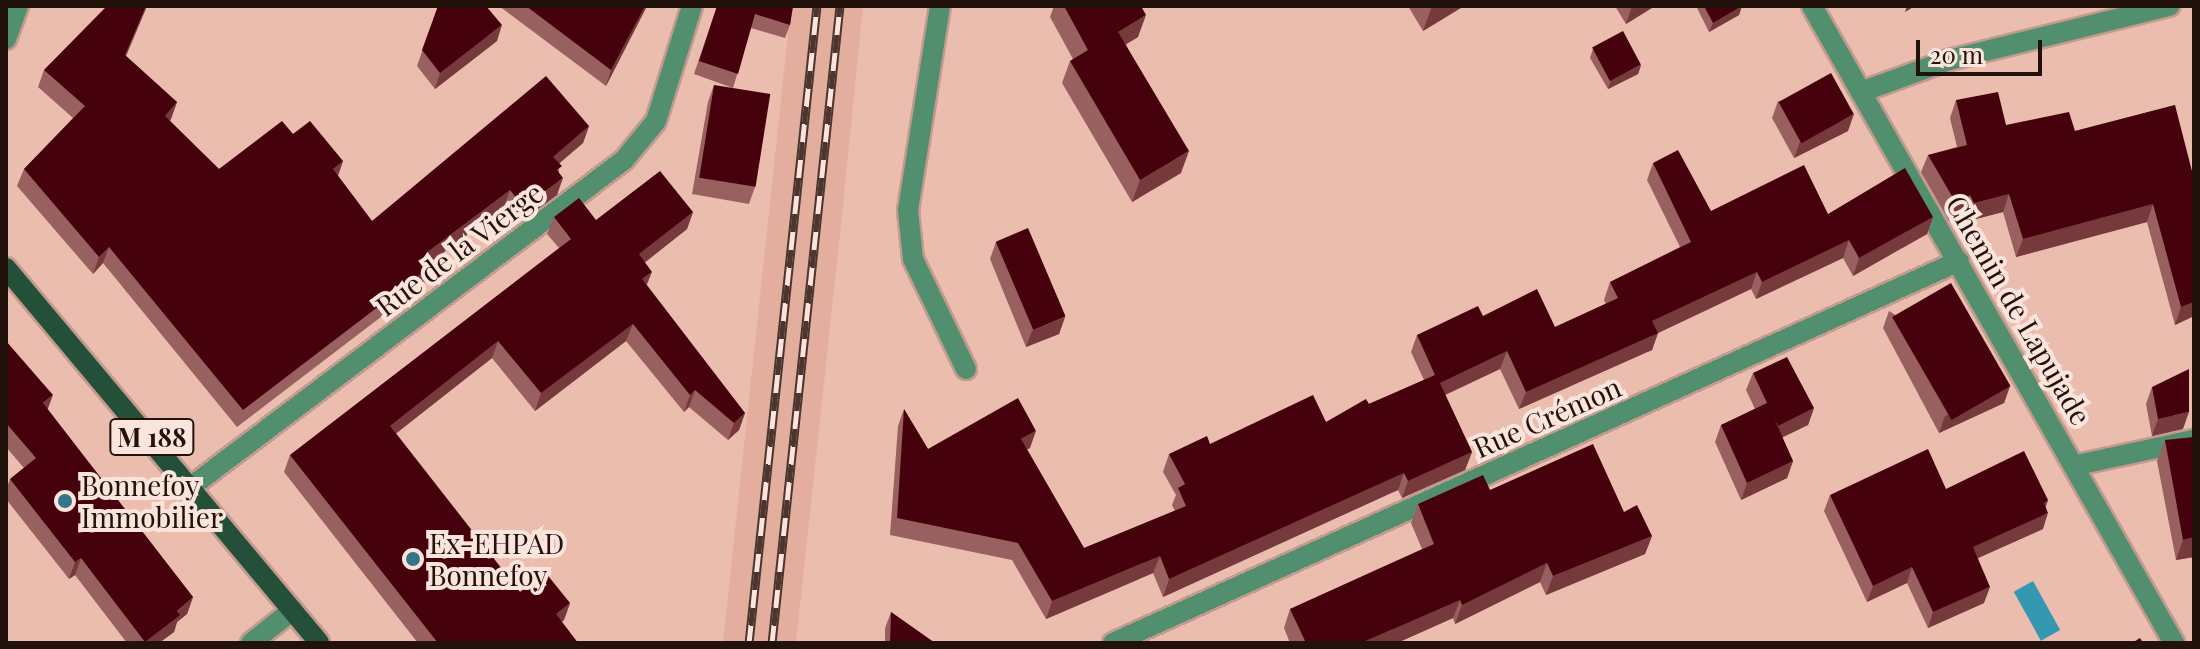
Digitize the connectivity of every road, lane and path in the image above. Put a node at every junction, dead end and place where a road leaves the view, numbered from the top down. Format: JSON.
{"nodes":[{"id":1,"x":18,"y":6,"type":"edge"},
{"id":2,"x":692,"y":6,"type":"edge"},
{"id":3,"x":940,"y":6,"type":"edge"},
{"id":4,"x":1812,"y":6,"type":"edge"},
{"id":5,"x":2169,"y":6,"type":"edge"},
{"id":6,"x":6,"y":39,"type":"edge"},
{"id":7,"x":1861,"y":92,"type":"junction"},
{"id":8,"x":1959,"y":261,"type":"junction"},
{"id":9,"x":6,"y":268,"type":"edge"},
{"id":10,"x":966,"y":369,"type":"dead end"},
{"id":11,"x":2194,"y":440,"type":"edge"},
{"id":12,"x":2077,"y":465,"type":"junction"},
{"id":13,"x":192,"y":486,"type":"junction"},
{"id":14,"x":293,"y":610,"type":"junction"},
{"id":15,"x":251,"y":643,"type":"edge"},
{"id":16,"x":319,"y":643,"type":"edge"},
{"id":17,"x":1113,"y":643,"type":"edge"},
{"id":18,"x":2174,"y":643,"type":"edge"}],
"edges":[{"from":1,"to":6,"type":"street"},
{"from":2,"to":13,"type":"street","name":"Rue de la Vierge"},
{"from":3,"to":10,"type":"street"},
{"from":4,"to":7,"type":"street","name":"Chemin de Lapujade"},
{"from":5,"to":7,"type":"street"},
{"from":7,"to":8,"type":"street","name":"Chemin de Lapujade"},
{"from":8,"to":12,"type":"street","name":"Chemin de Lapujade"},
{"from":8,"to":17,"type":"street","name":"Rue Crémon"},
{"from":9,"to":13,"type":"main road","number":"M 188"},
{"from":11,"to":12,"type":"street"},
{"from":12,"to":18,"type":"street","name":"Chemin de Lapujade"},
{"from":13,"to":14,"type":"main road","number":"M 188"},
{"from":14,"to":15,"type":"street"},
{"from":14,"to":16,"type":"main road","number":"M 188"}]}
